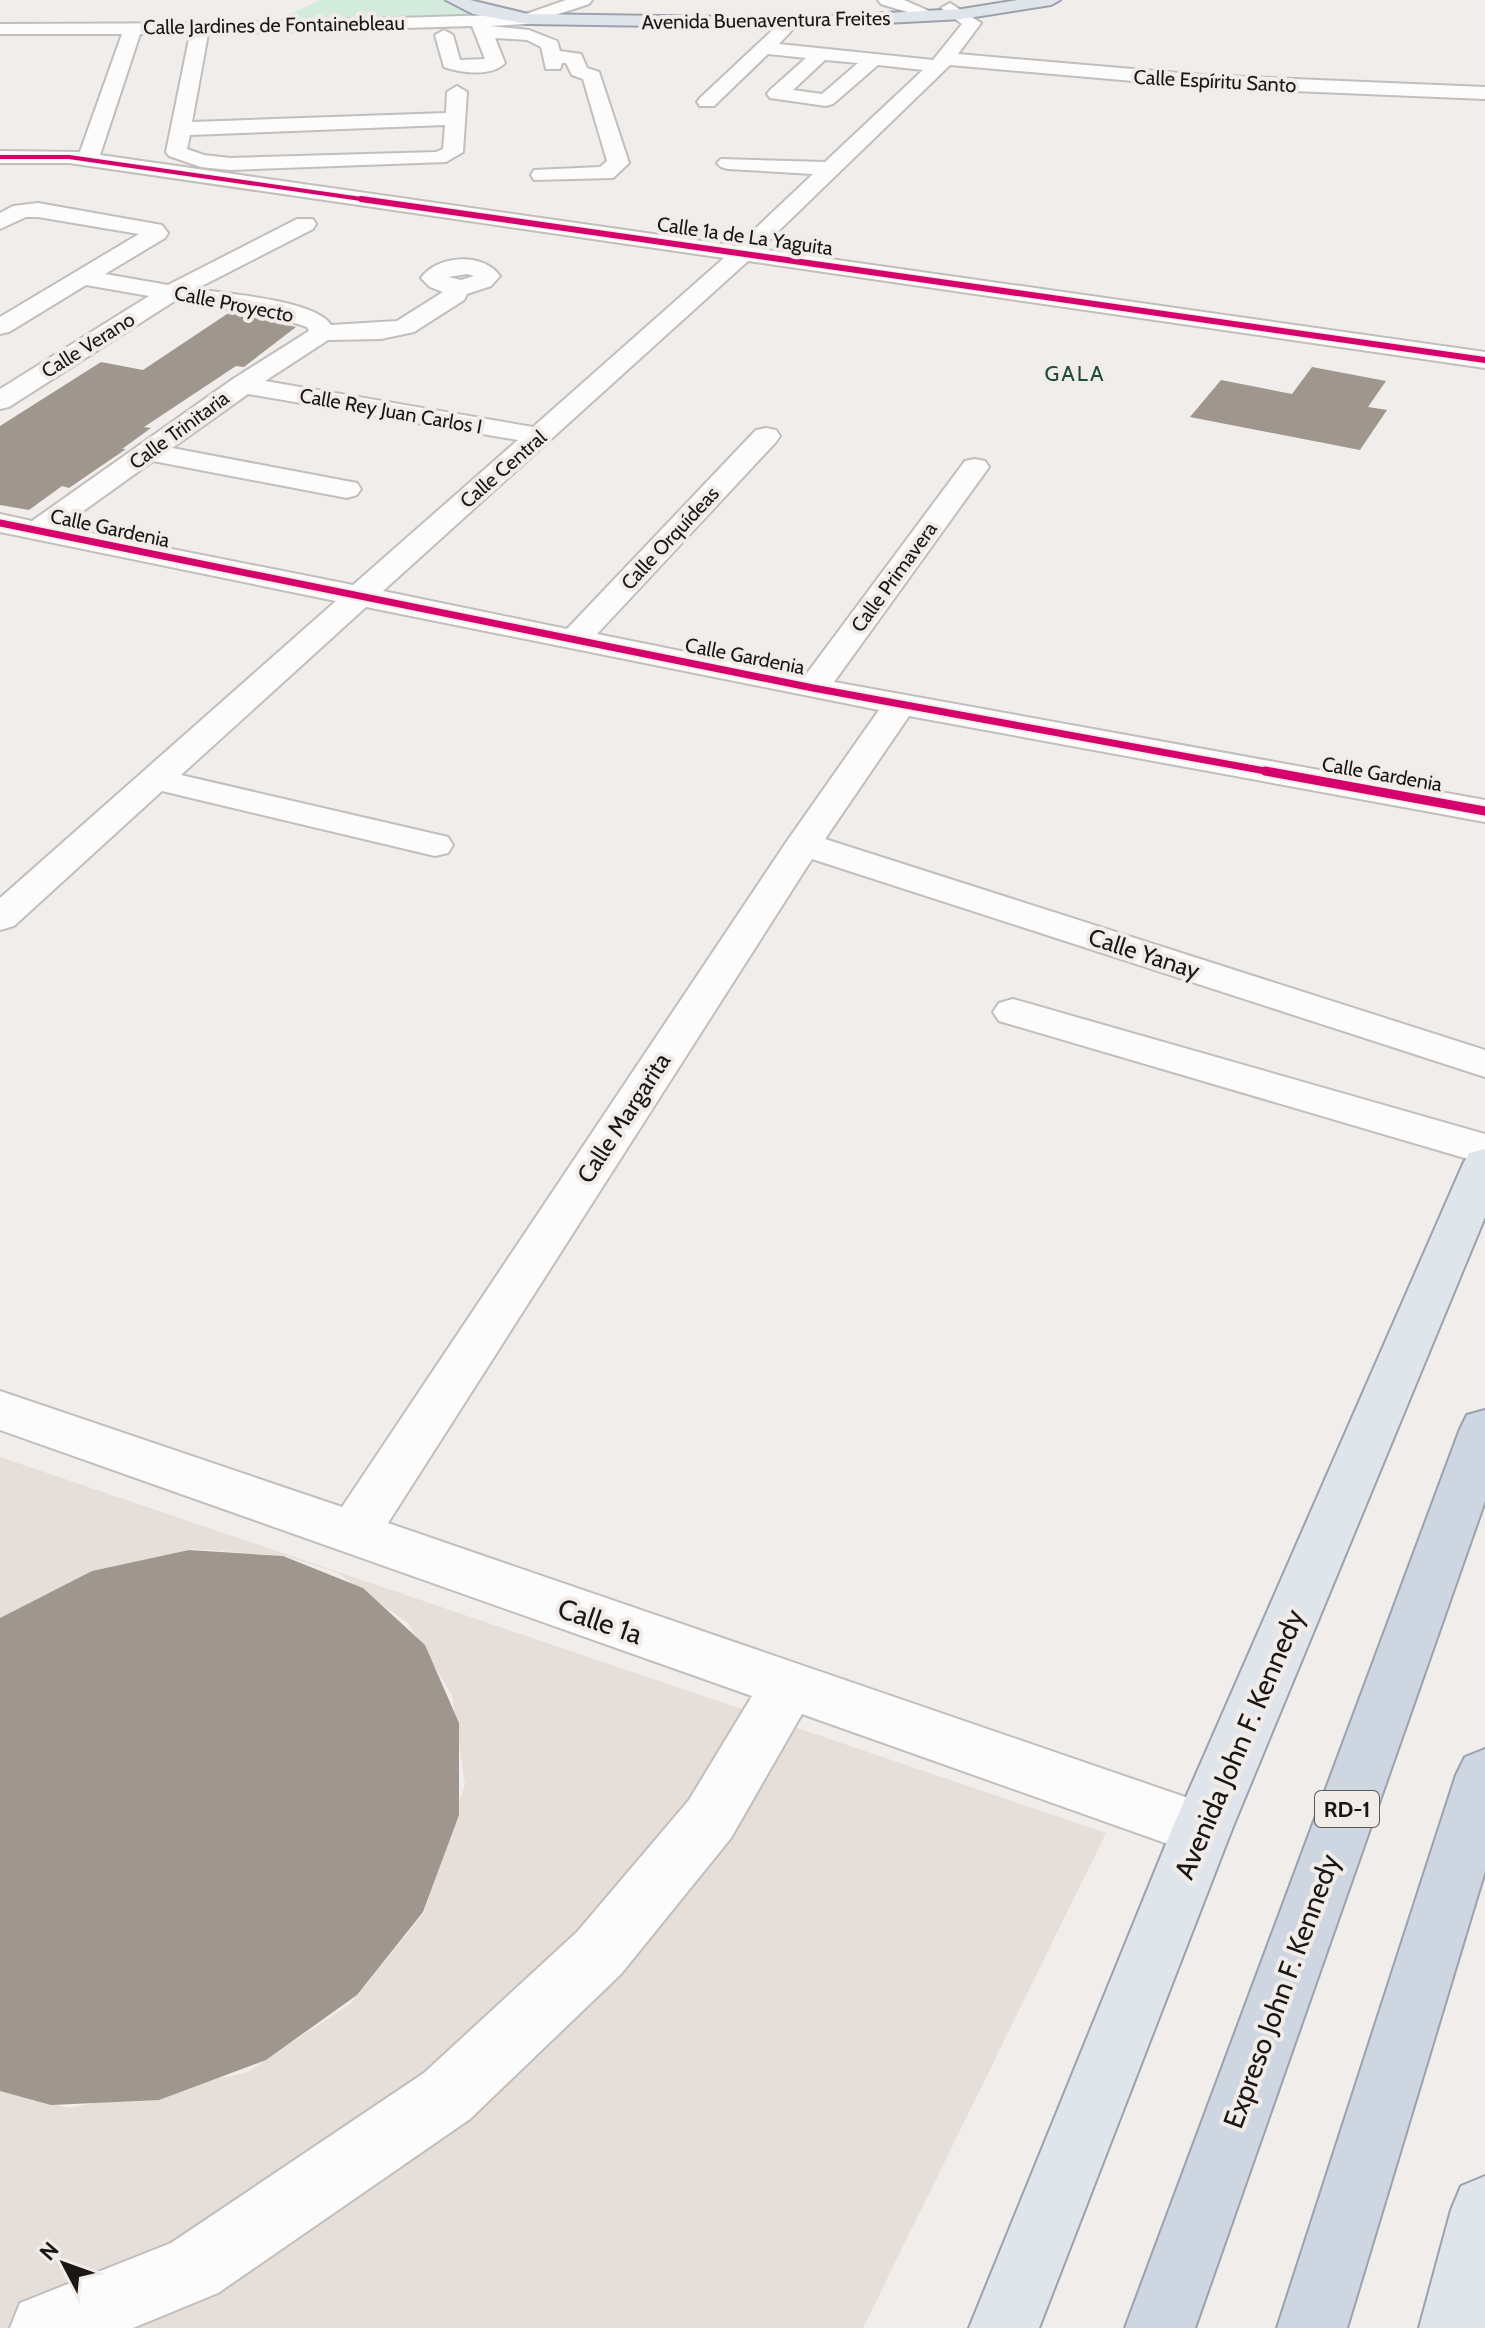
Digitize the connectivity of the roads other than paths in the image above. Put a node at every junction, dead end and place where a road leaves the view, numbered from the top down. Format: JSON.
{"nodes":[{"id":1,"x":455,"y":0,"type":"edge"},
{"id":2,"x":477,"y":0,"type":"edge"},
{"id":3,"x":583,"y":0,"type":"edge"},
{"id":4,"x":887,"y":0,"type":"edge"},
{"id":5,"x":1003,"y":0,"type":"edge"},
{"id":6,"x":1051,"y":0,"type":"edge"},
{"id":7,"x":289,"y":5,"type":"dead end"},
{"id":8,"x":920,"y":11,"type":"junction"},
{"id":9,"x":956,"y":11,"type":"junction"},
{"id":10,"x":98,"y":12,"type":"dead end"},
{"id":11,"x":222,"y":12,"type":"dead end"},
{"id":12,"x":547,"y":14,"type":"junction"},
{"id":13,"x":528,"y":19,"type":"junction"},
{"id":14,"x":790,"y":23,"type":"junction"},
{"id":15,"x":60,"y":27,"type":"junction"},
{"id":16,"x":481,"y":27,"type":"junction"},
{"id":17,"x":238,"y":28,"type":"junction"},
{"id":18,"x":0,"y":29,"type":"edge"},
{"id":19,"x":133,"y":29,"type":"junction"},
{"id":20,"x":513,"y":33,"type":"junction"},
{"id":21,"x":193,"y":34,"type":"junction"},
{"id":22,"x":444,"y":35,"type":"junction"},
{"id":23,"x":764,"y":48,"type":"junction"},
{"id":24,"x":527,"y":53,"type":"dead end"},
{"id":25,"x":821,"y":54,"type":"junction"},
{"id":26,"x":874,"y":59,"type":"junction"},
{"id":27,"x":941,"y":62,"type":"junction"},
{"id":28,"x":457,"y":92,"type":"dead end"},
{"id":29,"x":1485,"y":93,"type":"edge"},
{"id":30,"x":707,"y":102,"type":"dead end"},
{"id":31,"x":455,"y":119,"type":"junction"},
{"id":32,"x":180,"y":129,"type":"junction"},
{"id":33,"x":0,"y":157,"type":"edge"},
{"id":34,"x":88,"y":160,"type":"junction"},
{"id":35,"x":728,"y":163,"type":"dead end"},
{"id":36,"x":831,"y":169,"type":"junction"},
{"id":37,"x":542,"y":175,"type":"dead end"},
{"id":38,"x":0,"y":222,"type":"edge"},
{"id":39,"x":305,"y":224,"type":"dead end"},
{"id":40,"x":742,"y":254,"type":"junction"},
{"id":41,"x":84,"y":278,"type":"junction"},
{"id":42,"x":456,"y":287,"type":"dead end"},
{"id":43,"x":172,"y":292,"type":"junction"},
{"id":44,"x":0,"y":327,"type":"edge"},
{"id":45,"x":323,"y":333,"type":"junction"},
{"id":46,"x":1485,"y":360,"type":"edge"},
{"id":47,"x":242,"y":385,"type":"junction"},
{"id":48,"x":0,"y":401,"type":"edge"},
{"id":49,"x":540,"y":436,"type":"junction"},
{"id":50,"x":766,"y":436,"type":"dead end"},
{"id":51,"x":150,"y":452,"type":"junction"},
{"id":52,"x":975,"y":467,"type":"dead end"},
{"id":53,"x":347,"y":489,"type":"dead end"},
{"id":54,"x":0,"y":523,"type":"edge"},
{"id":55,"x":36,"y":531,"type":"junction"},
{"id":56,"x":357,"y":597,"type":"junction"},
{"id":57,"x":574,"y":640,"type":"junction"},
{"id":58,"x":813,"y":688,"type":"junction"},
{"id":59,"x":900,"y":704,"type":"junction"},
{"id":60,"x":155,"y":779,"type":"junction"},
{"id":61,"x":1485,"y":811,"type":"edge"},
{"id":62,"x":803,"y":844,"type":"junction"},
{"id":63,"x":435,"y":845,"type":"dead end"},
{"id":64,"x":0,"y":918,"type":"edge"},
{"id":65,"x":1013,"y":1012,"type":"dead end"},
{"id":66,"x":1485,"y":1064,"type":"edge"},
{"id":67,"x":1485,"y":1149,"type":"edge"},
{"id":68,"x":1485,"y":1164,"type":"edge"},
{"id":69,"x":0,"y":1410,"type":"edge"},
{"id":70,"x":1485,"y":1429,"type":"edge"},
{"id":71,"x":352,"y":1535,"type":"junction"},
{"id":72,"x":788,"y":1686,"type":"junction"},
{"id":73,"x":1485,"y":1775,"type":"edge"},
{"id":74,"x":1202,"y":1829,"type":"junction"},
{"id":75,"x":1480,"y":2230,"type":"edge"},
{"id":76,"x":45,"y":2328,"type":"edge"},
{"id":77,"x":1004,"y":2328,"type":"edge"},
{"id":78,"x":1160,"y":2328,"type":"edge"},
{"id":79,"x":1312,"y":2328,"type":"edge"},
{"id":80,"x":1454,"y":2328,"type":"edge"},
{"id":81,"x":1473,"y":2328,"type":"edge"}],
"edges":[{"from":1,"to":13,"type":"main road","name":"Avenida Buenaventura Freites"},
{"from":2,"to":12,"type":"main road","name":"Avenida Buenaventura Freites"},
{"from":3,"to":12,"type":"street","name":"Calle Jardines de Fontainebleau"},
{"from":4,"to":8,"type":"street"},
{"from":5,"to":9,"type":"main road","name":"Avenida Buenaventura Freites"},
{"from":6,"to":9,"type":"main road","name":"Avenida Buenaventura Freites"},
{"from":7,"to":17,"type":"street"},
{"from":8,"to":9,"type":"main road","name":"Avenida Buenaventura Freites"},
{"from":8,"to":12,"type":"main road","name":"Avenida Buenaventura Freites"},
{"from":9,"to":14,"type":"main road","name":"Avenida Buenaventura Freites"},
{"from":9,"to":27,"type":"street","name":"Calle Central"},
{"from":10,"to":15,"type":"street"},
{"from":11,"to":21,"type":"street"},
{"from":12,"to":13,"type":"street","name":"Calle Jardines de Fontainebleau"},
{"from":13,"to":14,"type":"main road","name":"Avenida Buenaventura Freites"},
{"from":13,"to":16,"type":"street","name":"Calle Jardines de Fontainebleau"},
{"from":14,"to":23,"type":"street"},
{"from":15,"to":18,"type":"street","name":"Calle Jardines de Fontainebleau"},
{"from":15,"to":19,"type":"street","name":"Calle Jardines de Fontainebleau"},
{"from":16,"to":17,"type":"street","name":"Calle Jardines de Fontainebleau"},
{"from":16,"to":20,"type":"street"},
{"from":16,"to":22,"type":"street"},
{"from":16,"to":22,"type":"street"},
{"from":17,"to":21,"type":"street","name":"Calle Jardines de Fontainebleau"},
{"from":19,"to":21,"type":"street","name":"Calle Jardines de Fontainebleau"},
{"from":19,"to":34,"type":"street"},
{"from":20,"to":24,"type":"street"},
{"from":20,"to":37,"type":"street"},
{"from":21,"to":22,"type":"street"},
{"from":21,"to":32,"type":"street"},
{"from":23,"to":25,"type":"street","name":"Calle Espíritu Santo"},
{"from":23,"to":30,"type":"street"},
{"from":25,"to":26,"type":"street","name":"Calle Espíritu Santo"},
{"from":25,"to":26,"type":"street"},
{"from":26,"to":27,"type":"street","name":"Calle Espíritu Santo"},
{"from":27,"to":29,"type":"street","name":"Calle Espíritu Santo"},
{"from":27,"to":36,"type":"street","name":"Calle Central"},
{"from":28,"to":31,"type":"street"},
{"from":31,"to":32,"type":"street"},
{"from":31,"to":32,"type":"street"},
{"from":33,"to":34,"type":"street","name":"Calle 1a de La Yaguita"},
{"from":34,"to":40,"type":"street","name":"Calle 1a de La Yaguita"},
{"from":35,"to":36,"type":"street"},
{"from":36,"to":40,"type":"street","name":"Calle Central"},
{"from":38,"to":41,"type":"street"},
{"from":39,"to":43,"type":"street","name":"Calle Verano"},
{"from":40,"to":46,"type":"street","name":"Calle 1a de La Yaguita"},
{"from":40,"to":49,"type":"street","name":"Calle Central"},
{"from":41,"to":43,"type":"street","name":"Calle Proyecto"},
{"from":41,"to":44,"type":"street"},
{"from":42,"to":45,"type":"street","name":"Calle Proyecto"},
{"from":43,"to":45,"type":"street","name":"Calle Proyecto"},
{"from":43,"to":48,"type":"street","name":"Calle Verano"},
{"from":45,"to":47,"type":"street","name":"Calle Trinitaria"},
{"from":47,"to":49,"type":"street","name":"Calle Rey Juan Carlos I"},
{"from":47,"to":51,"type":"street","name":"Calle Trinitaria"},
{"from":49,"to":56,"type":"street","name":"Calle Central"},
{"from":50,"to":57,"type":"street","name":"Calle Orquídeas"},
{"from":51,"to":53,"type":"street"},
{"from":51,"to":55,"type":"street","name":"Calle Trinitaria"},
{"from":52,"to":58,"type":"street","name":"Calle Primavera"},
{"from":54,"to":55,"type":"street","name":"Calle Gardenia"},
{"from":55,"to":56,"type":"street","name":"Calle Gardenia"},
{"from":56,"to":57,"type":"street","name":"Calle Gardenia"},
{"from":56,"to":60,"type":"street","name":"Calle Central"},
{"from":57,"to":58,"type":"street","name":"Calle Gardenia"},
{"from":58,"to":59,"type":"street","name":"Calle Gardenia"},
{"from":59,"to":61,"type":"street","name":"Calle Gardenia"},
{"from":59,"to":62,"type":"street","name":"Calle Margarita"},
{"from":60,"to":63,"type":"street"},
{"from":60,"to":64,"type":"street","name":"Calle Central"},
{"from":62,"to":66,"type":"street","name":"Calle Yanay"},
{"from":62,"to":71,"type":"street","name":"Calle Margarita"},
{"from":65,"to":67,"type":"street"},
{"from":68,"to":74,"type":"main road","name":"Avenida John F. Kennedy"},
{"from":69,"to":71,"type":"street","name":"Calle 1a"},
{"from":70,"to":78,"type":"highway","name":"Expreso John F. Kennedy","number":"RD-1"},
{"from":71,"to":72,"type":"street","name":"Calle 1a"},
{"from":72,"to":74,"type":"street","name":"Calle 1a"},
{"from":72,"to":76,"type":"street"},
{"from":73,"to":79,"type":"highway"},
{"from":74,"to":77,"type":"main road","name":"Avenida John F. Kennedy"},
{"from":75,"to":80,"type":"main road"},
{"from":75,"to":81,"type":"main road"}]}
